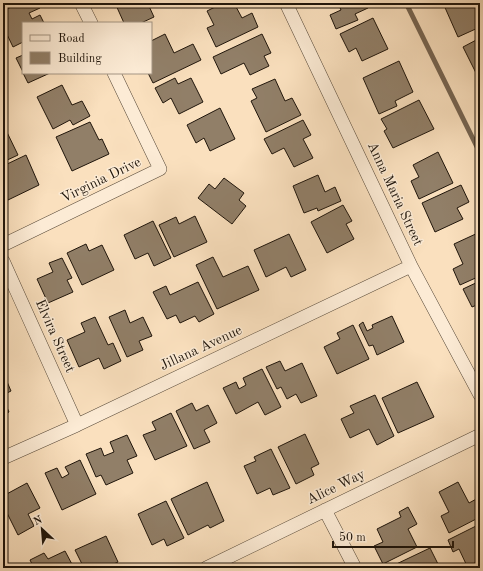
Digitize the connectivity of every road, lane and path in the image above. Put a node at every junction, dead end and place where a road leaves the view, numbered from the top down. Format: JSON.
{"nodes":[{"id":1,"x":81,"y":3,"type":"edge"},
{"id":2,"x":286,"y":3,"type":"edge"},
{"id":3,"x":90,"y":22,"type":"edge"},
{"id":4,"x":114,"y":74,"type":"edge"},
{"id":5,"x":3,"y":244,"type":"edge"},
{"id":6,"x":3,"y":261,"type":"edge"},
{"id":7,"x":411,"y":266,"type":"junction"},
{"id":8,"x":480,"y":395,"type":"edge"},
{"id":9,"x":77,"y":425,"type":"junction"},
{"id":10,"x":480,"y":435,"type":"edge"},
{"id":11,"x":3,"y":458,"type":"edge"},
{"id":12,"x":325,"y":510,"type":"junction"},
{"id":13,"x":206,"y":568,"type":"edge"},
{"id":14,"x":355,"y":568,"type":"edge"}],
"edges":[{"from":1,"to":3,"type":"street"},
{"from":2,"to":7,"type":"street","name":"Anna Maria Street"},
{"from":4,"to":5,"type":"street","name":"Virginia Drive"},
{"from":6,"to":9,"type":"street","name":"Elvira Street"},
{"from":7,"to":8,"type":"street","name":"Anna Maria Street"},
{"from":7,"to":9,"type":"street","name":"Jillana Avenue"},
{"from":9,"to":11,"type":"street","name":"Jillana Avenue"},
{"from":10,"to":12,"type":"street","name":"Alice Way"},
{"from":12,"to":13,"type":"street","name":"Alice Way"},
{"from":12,"to":14,"type":"street"}]}
